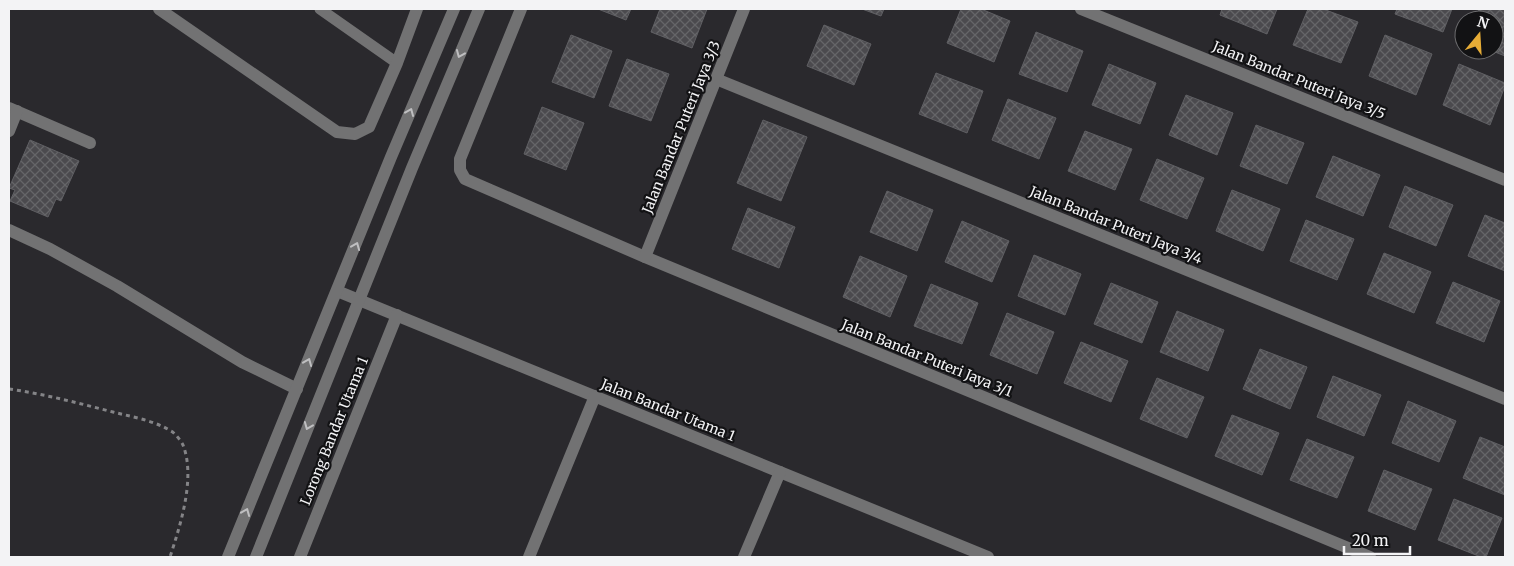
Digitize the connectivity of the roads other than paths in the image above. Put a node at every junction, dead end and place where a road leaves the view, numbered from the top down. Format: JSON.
{"nodes":[{"id":1,"x":159,"y":9,"type":"edge"},
{"id":2,"x":320,"y":9,"type":"edge"},
{"id":3,"x":417,"y":9,"type":"edge"},
{"id":4,"x":454,"y":9,"type":"edge"},
{"id":5,"x":478,"y":9,"type":"edge"},
{"id":6,"x":521,"y":9,"type":"edge"},
{"id":7,"x":744,"y":9,"type":"edge"},
{"id":8,"x":1081,"y":9,"type":"edge"},
{"id":9,"x":397,"y":63,"type":"junction"},
{"id":10,"x":716,"y":79,"type":"junction"},
{"id":11,"x":13,"y":110,"type":"edge"},
{"id":12,"x":9,"y":131,"type":"edge"},
{"id":13,"x":90,"y":143,"type":"dead end"},
{"id":14,"x":1505,"y":180,"type":"edge"},
{"id":15,"x":9,"y":230,"type":"edge"},
{"id":16,"x":645,"y":257,"type":"junction"},
{"id":17,"x":337,"y":291,"type":"junction"},
{"id":18,"x":359,"y":300,"type":"junction"},
{"id":19,"x":397,"y":316,"type":"junction"},
{"id":20,"x":297,"y":389,"type":"junction"},
{"id":21,"x":595,"y":396,"type":"junction"},
{"id":22,"x":1505,"y":399,"type":"edge"},
{"id":23,"x":780,"y":472,"type":"junction"},
{"id":24,"x":228,"y":557,"type":"edge"},
{"id":25,"x":256,"y":557,"type":"edge"},
{"id":26,"x":300,"y":557,"type":"edge"},
{"id":27,"x":529,"y":557,"type":"edge"},
{"id":28,"x":744,"y":557,"type":"edge"},
{"id":29,"x":988,"y":557,"type":"edge"},
{"id":30,"x":1370,"y":557,"type":"edge"}],
"edges":[{"from":1,"to":9,"type":"street"},
{"from":2,"to":9,"type":"lane"},
{"from":3,"to":9,"type":"street"},
{"from":17,"to":4,"type":"street","one_way":true},
{"from":5,"to":18,"type":"street","one_way":true},
{"from":6,"to":16,"type":"street","name":"Jalan Bandar Puteri Jaya 3/1"},
{"from":7,"to":10,"type":"street","name":"Jalan Bandar Puteri Jaya 3/3"},
{"from":8,"to":14,"type":"street","name":"Jalan Bandar Puteri Jaya 3/5"},
{"from":10,"to":16,"type":"street","name":"Jalan Bandar Puteri Jaya 3/3"},
{"from":10,"to":22,"type":"street","name":"Jalan Bandar Puteri Jaya 3/4"},
{"from":11,"to":12,"type":"street"},
{"from":11,"to":13,"type":"street"},
{"from":15,"to":20,"type":"street"},
{"from":16,"to":30,"type":"street","name":"Jalan Bandar Puteri Jaya 3/1"},
{"from":17,"to":18,"type":"street","name":"Jalan Bandar Utama 1"},
{"from":20,"to":17,"type":"street","one_way":true},
{"from":18,"to":19,"type":"street","name":"Jalan Bandar Utama 1"},
{"from":18,"to":25,"type":"street","one_way":true},
{"from":19,"to":21,"type":"street","name":"Jalan Bandar Utama 1"},
{"from":19,"to":26,"type":"street","name":"Lorong Bandar Utama 1"},
{"from":24,"to":20,"type":"street","one_way":true},
{"from":21,"to":23,"type":"street","name":"Jalan Bandar Utama 1"},
{"from":21,"to":27,"type":"street"},
{"from":23,"to":28,"type":"street"},
{"from":23,"to":29,"type":"street","name":"Jalan Bandar Utama 1"}]}
